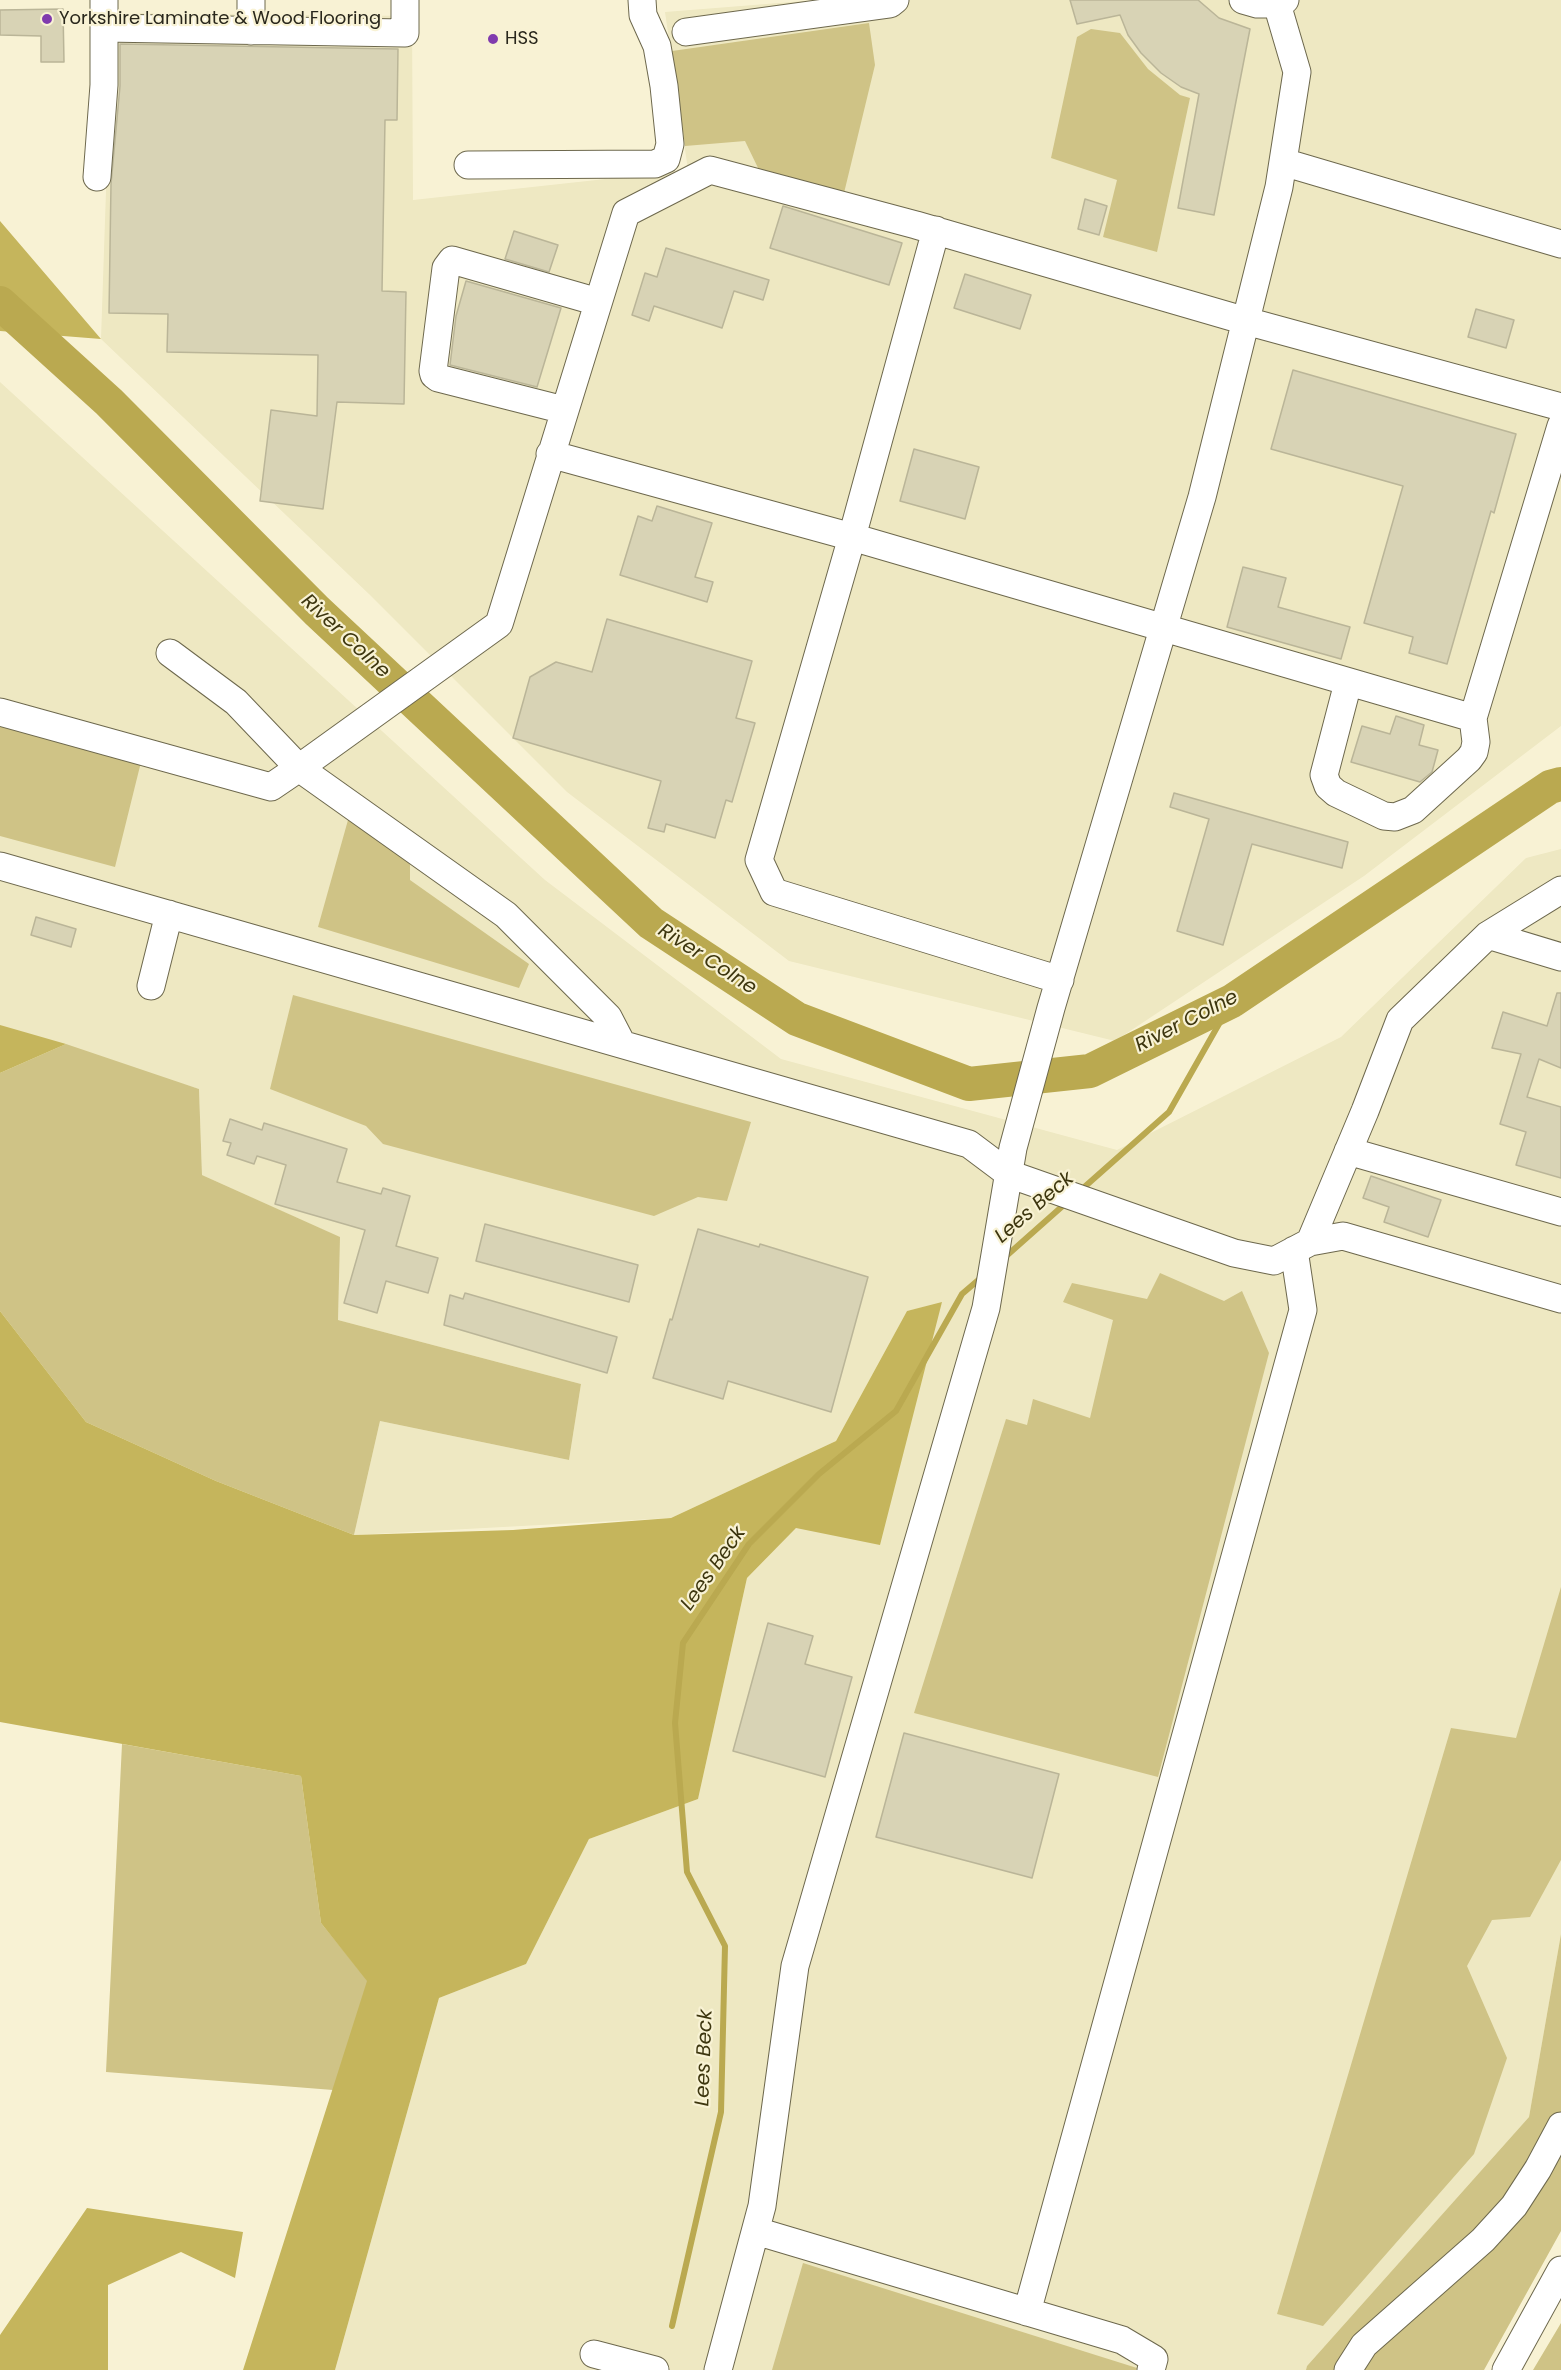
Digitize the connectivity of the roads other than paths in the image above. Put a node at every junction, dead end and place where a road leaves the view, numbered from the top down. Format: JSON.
{"nodes":[{"id":1,"x":104,"y":0,"type":"edge"},
{"id":2,"x":251,"y":0,"type":"edge"},
{"id":3,"x":405,"y":0,"type":"edge"},
{"id":4,"x":642,"y":0,"type":"edge"},
{"id":5,"x":895,"y":0,"type":"edge"},
{"id":6,"x":1243,"y":0,"type":"edge"},
{"id":7,"x":1281,"y":2,"type":"edge"},
{"id":8,"x":104,"y":28,"type":"junction"},
{"id":9,"x":251,"y":31,"type":"junction"},
{"id":10,"x":686,"y":32,"type":"dead end"},
{"id":11,"x":1283,"y":162,"type":"junction"},
{"id":12,"x":468,"y":165,"type":"dead end"},
{"id":13,"x":97,"y":177,"type":"dead end"},
{"id":14,"x":936,"y":230,"type":"junction"},
{"id":15,"x":1561,"y":244,"type":"edge"},
{"id":16,"x":598,"y":302,"type":"junction"},
{"id":17,"x":1246,"y":321,"type":"junction"},
{"id":18,"x":1561,"y":407,"type":"edge"},
{"id":19,"x":564,"y":410,"type":"junction"},
{"id":20,"x":1561,"y":426,"type":"edge"},
{"id":21,"x":550,"y":454,"type":"junction"},
{"id":22,"x":852,"y":537,"type":"junction"},
{"id":23,"x":1163,"y":628,"type":"junction"},
{"id":24,"x":170,"y":653,"type":"dead end"},
{"id":25,"x":1348,"y":683,"type":"junction"},
{"id":26,"x":0,"y":712,"type":"edge"},
{"id":27,"x":1473,"y":718,"type":"junction"},
{"id":28,"x":299,"y":768,"type":"junction"},
{"id":29,"x":0,"y":866,"type":"edge"},
{"id":30,"x":1561,"y":890,"type":"edge"},
{"id":31,"x":169,"y":914,"type":"junction"},
{"id":32,"x":1488,"y":935,"type":"junction"},
{"id":33,"x":1561,"y":957,"type":"edge"},
{"id":34,"x":1060,"y":980,"type":"junction"},
{"id":35,"x":151,"y":986,"type":"dead end"},
{"id":36,"x":622,"y":1044,"type":"junction"},
{"id":37,"x":1348,"y":1151,"type":"junction"},
{"id":38,"x":1011,"y":1161,"type":"junction"},
{"id":39,"x":1561,"y":1212,"type":"edge"},
{"id":40,"x":1302,"y":1246,"type":"junction"},
{"id":41,"x":1561,"y":1299,"type":"edge"},
{"id":42,"x":1561,"y":2126,"type":"edge"},
{"id":43,"x":756,"y":2231,"type":"junction"},
{"id":44,"x":1561,"y":2270,"type":"edge"},
{"id":45,"x":1027,"y":2312,"type":"junction"},
{"id":46,"x":594,"y":2354,"type":"dead end"},
{"id":47,"x":655,"y":2370,"type":"edge"},
{"id":48,"x":718,"y":2370,"type":"edge"},
{"id":49,"x":1151,"y":2370,"type":"edge"},
{"id":50,"x":1348,"y":2370,"type":"edge"},
{"id":51,"x":1506,"y":2370,"type":"edge"}],
"edges":[{"from":1,"to":8,"type":"street"},
{"from":2,"to":9,"type":"street"},
{"from":3,"to":9,"type":"street"},
{"from":4,"to":12,"type":"street"},
{"from":5,"to":10,"type":"street"},
{"from":6,"to":7,"type":"street"},
{"from":7,"to":11,"type":"street"},
{"from":8,"to":9,"type":"street"},
{"from":8,"to":13,"type":"street"},
{"from":11,"to":15,"type":"street"},
{"from":11,"to":17,"type":"street"},
{"from":14,"to":16,"type":"street"},
{"from":14,"to":17,"type":"street"},
{"from":14,"to":22,"type":"street"},
{"from":16,"to":19,"type":"street"},
{"from":16,"to":19,"type":"street"},
{"from":17,"to":18,"type":"street"},
{"from":17,"to":23,"type":"street"},
{"from":19,"to":21,"type":"street"},
{"from":20,"to":27,"type":"street"},
{"from":21,"to":22,"type":"street"},
{"from":21,"to":28,"type":"street"},
{"from":22,"to":23,"type":"street"},
{"from":22,"to":34,"type":"street"},
{"from":23,"to":25,"type":"street"},
{"from":23,"to":34,"type":"street"},
{"from":24,"to":28,"type":"street"},
{"from":25,"to":27,"type":"street"},
{"from":25,"to":27,"type":"street"},
{"from":26,"to":28,"type":"street"},
{"from":28,"to":36,"type":"street"},
{"from":29,"to":31,"type":"street"},
{"from":30,"to":32,"type":"street"},
{"from":31,"to":35,"type":"street"},
{"from":31,"to":36,"type":"street"},
{"from":32,"to":33,"type":"street"},
{"from":32,"to":37,"type":"street"},
{"from":34,"to":38,"type":"street"},
{"from":36,"to":38,"type":"street"},
{"from":37,"to":39,"type":"street"},
{"from":37,"to":40,"type":"street"},
{"from":38,"to":40,"type":"street"},
{"from":38,"to":43,"type":"street"},
{"from":40,"to":41,"type":"street"},
{"from":40,"to":45,"type":"street"},
{"from":42,"to":50,"type":"street"},
{"from":43,"to":45,"type":"street"},
{"from":43,"to":48,"type":"street"},
{"from":44,"to":51,"type":"street"},
{"from":45,"to":49,"type":"street"},
{"from":46,"to":47,"type":"street"}]}
